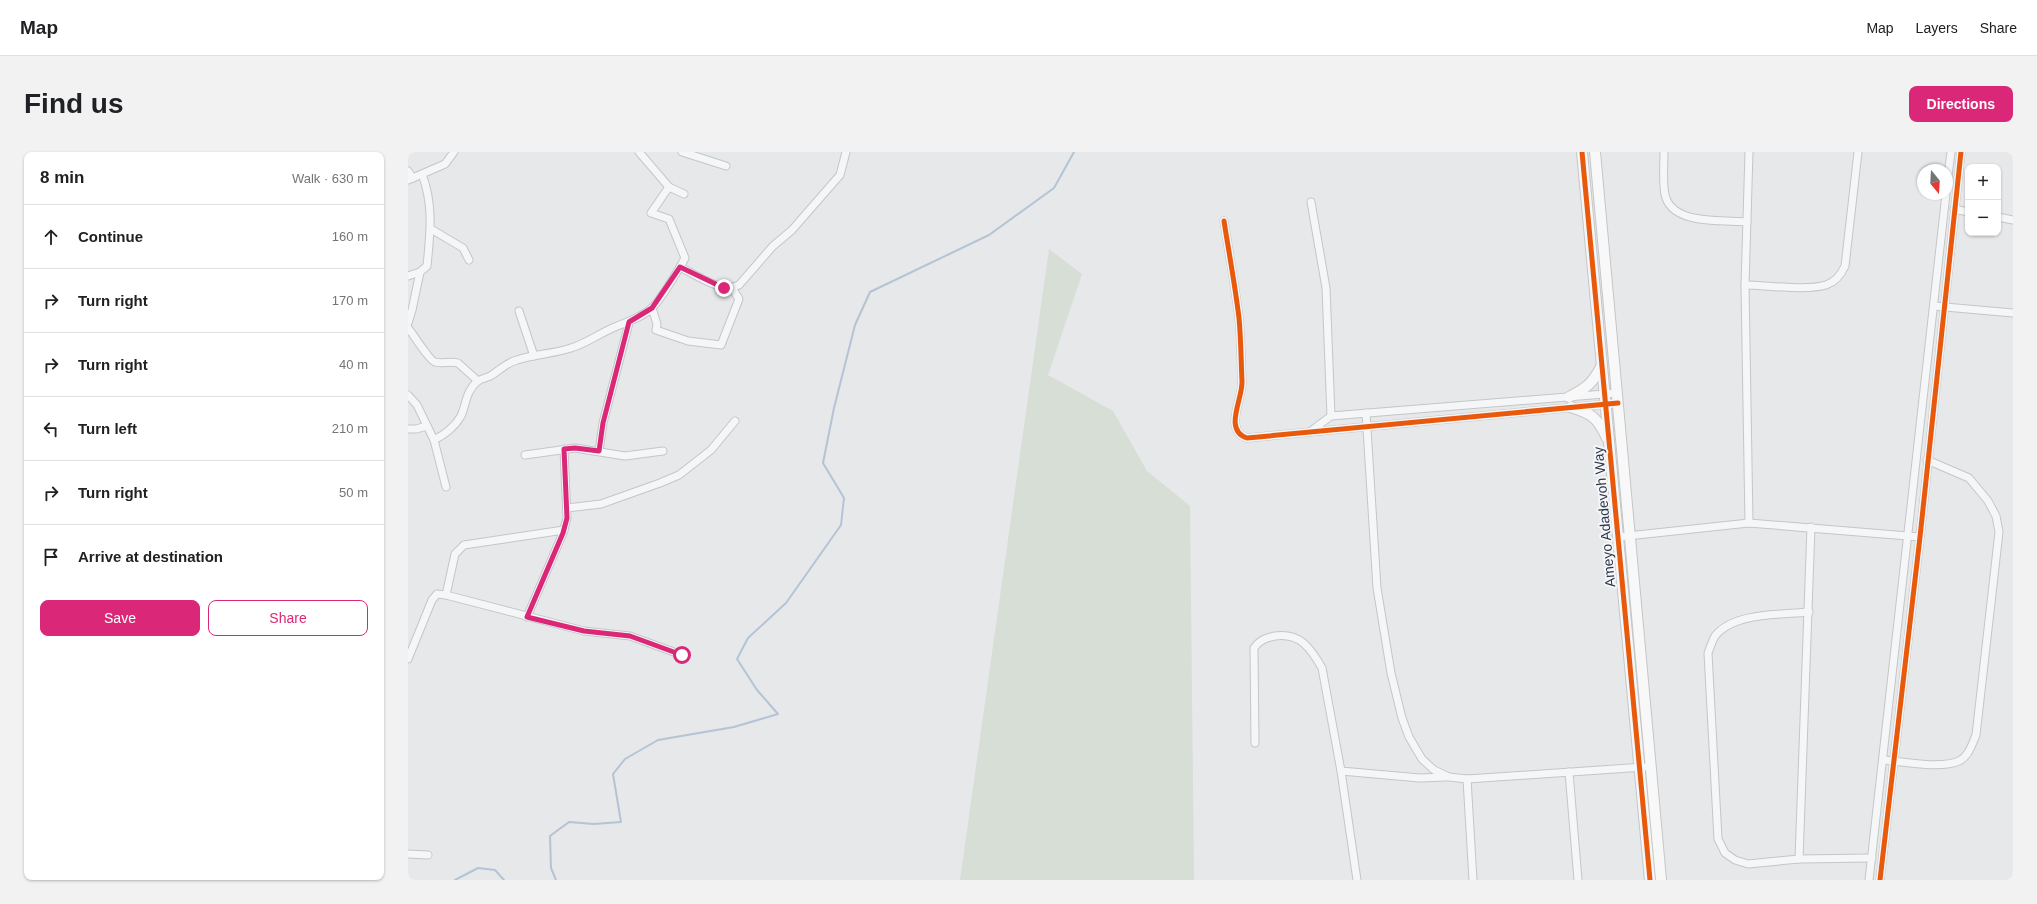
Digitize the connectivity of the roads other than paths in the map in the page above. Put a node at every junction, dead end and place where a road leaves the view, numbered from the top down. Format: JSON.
{"nodes":[{"id":1,"x":454,"y":152,"type":"edge"},
{"id":2,"x":639,"y":152,"type":"edge"},
{"id":3,"x":682,"y":152,"type":"edge"},
{"id":4,"x":846,"y":152,"type":"edge"},
{"id":5,"x":1582,"y":152,"type":"edge"},
{"id":6,"x":1595,"y":152,"type":"edge"},
{"id":7,"x":1664,"y":152,"type":"edge"},
{"id":8,"x":1749,"y":152,"type":"edge"},
{"id":9,"x":1858,"y":152,"type":"edge"},
{"id":10,"x":1951,"y":152,"type":"edge"},
{"id":11,"x":1961,"y":152,"type":"edge"},
{"id":12,"x":1949,"y":164,"type":"edge"},
{"id":13,"x":726,"y":166,"type":"dead end"},
{"id":14,"x":408,"y":171,"type":"edge"},
{"id":15,"x":422,"y":174,"type":"junction"},
{"id":16,"x":411,"y":179,"type":"edge"},
{"id":17,"x":670,"y":187,"type":"junction"},
{"id":18,"x":684,"y":194,"type":"dead end"},
{"id":19,"x":1945,"y":200,"type":"edge"},
{"id":20,"x":1311,"y":202,"type":"dead end"},
{"id":21,"x":1954,"y":209,"type":"junction"},
{"id":22,"x":1965,"y":211,"type":"edge"},
{"id":23,"x":2001,"y":218,"type":"edge"},
{"id":24,"x":2013,"y":220,"type":"edge"},
{"id":25,"x":1224,"y":221,"type":"dead end"},
{"id":26,"x":1747,"y":222,"type":"junction"},
{"id":27,"x":431,"y":229,"type":"junction"},
{"id":28,"x":469,"y":260,"type":"dead end"},
{"id":29,"x":680,"y":267,"type":"junction"},
{"id":30,"x":420,"y":272,"type":"junction"},
{"id":31,"x":408,"y":276,"type":"edge"},
{"id":32,"x":1745,"y":285,"type":"junction"},
{"id":33,"x":732,"y":288,"type":"junction"},
{"id":34,"x":1934,"y":306,"type":"junction"},
{"id":35,"x":1945,"y":307,"type":"junction"},
{"id":36,"x":652,"y":308,"type":"junction"},
{"id":37,"x":519,"y":311,"type":"dead end"},
{"id":38,"x":2013,"y":313,"type":"edge"},
{"id":39,"x":629,"y":322,"type":"junction"},
{"id":40,"x":408,"y":323,"type":"edge"},
{"id":41,"x":408,"y":328,"type":"edge"},
{"id":42,"x":534,"y":356,"type":"junction"},
{"id":43,"x":1602,"y":365,"type":"junction"},
{"id":44,"x":478,"y":381,"type":"junction"},
{"id":45,"x":408,"y":394,"type":"edge"},
{"id":46,"x":1617,"y":398,"type":"junction"},
{"id":47,"x":1605,"y":399,"type":"junction"},
{"id":48,"x":1570,"y":402,"type":"junction"},
{"id":49,"x":1366,"y":413,"type":"junction"},
{"id":50,"x":1332,"y":416,"type":"junction"},
{"id":51,"x":735,"y":421,"type":"dead end"},
{"id":52,"x":1367,"y":425,"type":"junction"},
{"id":53,"x":427,"y":426,"type":"junction"},
{"id":54,"x":408,"y":429,"type":"edge"},
{"id":55,"x":1310,"y":432,"type":"junction"},
{"id":56,"x":434,"y":440,"type":"junction"},
{"id":57,"x":1609,"y":443,"type":"junction"},
{"id":58,"x":564,"y":449,"type":"junction"},
{"id":59,"x":599,"y":451,"type":"junction"},
{"id":60,"x":663,"y":451,"type":"dead end"},
{"id":61,"x":525,"y":455,"type":"dead end"},
{"id":62,"x":1927,"y":460,"type":"junction"},
{"id":63,"x":446,"y":487,"type":"dead end"},
{"id":64,"x":567,"y":508,"type":"junction"},
{"id":65,"x":1749,"y":523,"type":"junction"},
{"id":66,"x":1811,"y":527,"type":"junction"},
{"id":67,"x":564,"y":530,"type":"junction"},
{"id":68,"x":1630,"y":536,"type":"junction"},
{"id":69,"x":1909,"y":536,"type":"junction"},
{"id":70,"x":1618,"y":537,"type":"junction"},
{"id":71,"x":1920,"y":537,"type":"junction"},
{"id":72,"x":446,"y":595,"type":"junction"},
{"id":73,"x":1809,"y":612,"type":"junction"},
{"id":74,"x":527,"y":617,"type":"junction"},
{"id":75,"x":682,"y":655,"type":"dead end"},
{"id":76,"x":408,"y":660,"type":"edge"},
{"id":77,"x":1255,"y":743,"type":"dead end"},
{"id":78,"x":1884,"y":760,"type":"junction"},
{"id":79,"x":1895,"y":761,"type":"junction"},
{"id":80,"x":1640,"y":767,"type":"junction"},
{"id":81,"x":1651,"y":767,"type":"junction"},
{"id":82,"x":1341,"y":771,"type":"junction"},
{"id":83,"x":1569,"y":772,"type":"junction"},
{"id":84,"x":1449,"y":777,"type":"junction"},
{"id":85,"x":1467,"y":779,"type":"junction"},
{"id":86,"x":408,"y":854,"type":"edge"},
{"id":87,"x":428,"y":855,"type":"dead end"},
{"id":88,"x":1872,"y":858,"type":"junction"},
{"id":89,"x":1799,"y":859,"type":"junction"},
{"id":90,"x":1356,"y":880,"type":"edge"},
{"id":91,"x":1474,"y":880,"type":"edge"},
{"id":92,"x":1578,"y":880,"type":"edge"},
{"id":93,"x":1650,"y":880,"type":"edge"},
{"id":94,"x":1661,"y":880,"type":"edge"},
{"id":95,"x":1869,"y":880,"type":"edge"},
{"id":96,"x":1880,"y":880,"type":"edge"}],
"edges":[{"from":1,"to":15,"type":"street"},
{"from":2,"to":17,"type":"street"},
{"from":3,"to":13,"type":"street"},
{"from":4,"to":33,"type":"street"},
{"from":5,"to":43,"type":"street","name":"Ameyo Adadevoh Way"},
{"from":6,"to":46,"type":"street","name":"Ameyo Adadevoh Way"},
{"from":7,"to":26,"type":"street"},
{"from":8,"to":26,"type":"street"},
{"from":9,"to":32,"type":"street"},
{"from":10,"to":12,"type":"street"},
{"from":11,"to":21,"type":"street"},
{"from":14,"to":16,"type":"street"},
{"from":15,"to":16,"type":"street"},
{"from":15,"to":27,"type":"street"},
{"from":17,"to":18,"type":"street"},
{"from":17,"to":29,"type":"street"},
{"from":19,"to":34,"type":"street"},
{"from":20,"to":50,"type":"street"},
{"from":21,"to":22,"type":"street"},
{"from":21,"to":35,"type":"street"},
{"from":23,"to":24,"type":"street"},
{"from":25,"to":55,"type":"street"},
{"from":26,"to":32,"type":"street"},
{"from":27,"to":28,"type":"street"},
{"from":27,"to":30,"type":"street"},
{"from":29,"to":33,"type":"street"},
{"from":29,"to":36,"type":"street"},
{"from":30,"to":31,"type":"street"},
{"from":30,"to":40,"type":"street"},
{"from":32,"to":65,"type":"street"},
{"from":33,"to":36,"type":"street"},
{"from":34,"to":35,"type":"street"},
{"from":34,"to":69,"type":"street"},
{"from":35,"to":38,"type":"street"},
{"from":35,"to":62,"type":"street"},
{"from":36,"to":39,"type":"street"},
{"from":37,"to":42,"type":"street"},
{"from":39,"to":42,"type":"street"},
{"from":39,"to":59,"type":"street"},
{"from":41,"to":44,"type":"street"},
{"from":42,"to":44,"type":"street"},
{"from":43,"to":47,"type":"street","name":"Ameyo Adadevoh Way"},
{"from":43,"to":48,"type":"street"},
{"from":44,"to":56,"type":"street"},
{"from":45,"to":53,"type":"street"},
{"from":46,"to":47,"type":"street"},
{"from":46,"to":68,"type":"street","name":"Ameyo Adadevoh Way"},
{"from":47,"to":48,"type":"street"},
{"from":47,"to":57,"type":"street","name":"Ameyo Adadevoh Way"},
{"from":48,"to":49,"type":"street"},
{"from":48,"to":52,"type":"street"},
{"from":48,"to":57,"type":"street"},
{"from":49,"to":50,"type":"street"},
{"from":49,"to":52,"type":"street"},
{"from":50,"to":55,"type":"street"},
{"from":51,"to":64,"type":"street"},
{"from":52,"to":55,"type":"street"},
{"from":52,"to":84,"type":"street"},
{"from":53,"to":54,"type":"street"},
{"from":53,"to":56,"type":"street"},
{"from":56,"to":63,"type":"street"},
{"from":57,"to":70,"type":"street","name":"Ameyo Adadevoh Way"},
{"from":58,"to":59,"type":"street"},
{"from":58,"to":61,"type":"street"},
{"from":58,"to":64,"type":"street"},
{"from":59,"to":60,"type":"street"},
{"from":62,"to":71,"type":"street"},
{"from":62,"to":79,"type":"street"},
{"from":64,"to":67,"type":"street"},
{"from":65,"to":66,"type":"street"},
{"from":65,"to":68,"type":"street"},
{"from":66,"to":69,"type":"street"},
{"from":66,"to":73,"type":"street"},
{"from":67,"to":72,"type":"street"},
{"from":67,"to":74,"type":"street"},
{"from":68,"to":70,"type":"street"},
{"from":68,"to":81,"type":"street","name":"Ameyo Adadevoh Way"},
{"from":69,"to":71,"type":"street"},
{"from":69,"to":78,"type":"street"},
{"from":70,"to":80,"type":"street","name":"Ameyo Adadevoh Way"},
{"from":71,"to":79,"type":"street"},
{"from":72,"to":74,"type":"street"},
{"from":72,"to":76,"type":"street"},
{"from":73,"to":89,"type":"street"},
{"from":73,"to":89,"type":"street"},
{"from":74,"to":75,"type":"street"},
{"from":77,"to":82,"type":"street"},
{"from":78,"to":79,"type":"street"},
{"from":78,"to":88,"type":"street"},
{"from":79,"to":96,"type":"street"},
{"from":80,"to":81,"type":"street"},
{"from":80,"to":83,"type":"street"},
{"from":80,"to":93,"type":"street","name":"Ameyo Adadevoh Way"},
{"from":81,"to":94,"type":"street","name":"Ameyo Adadevoh Way"},
{"from":82,"to":84,"type":"street"},
{"from":82,"to":90,"type":"street"},
{"from":83,"to":85,"type":"street"},
{"from":83,"to":92,"type":"street"},
{"from":84,"to":85,"type":"street"},
{"from":85,"to":91,"type":"street"},
{"from":86,"to":87,"type":"street"},
{"from":88,"to":89,"type":"street"},
{"from":88,"to":95,"type":"street"}]}
